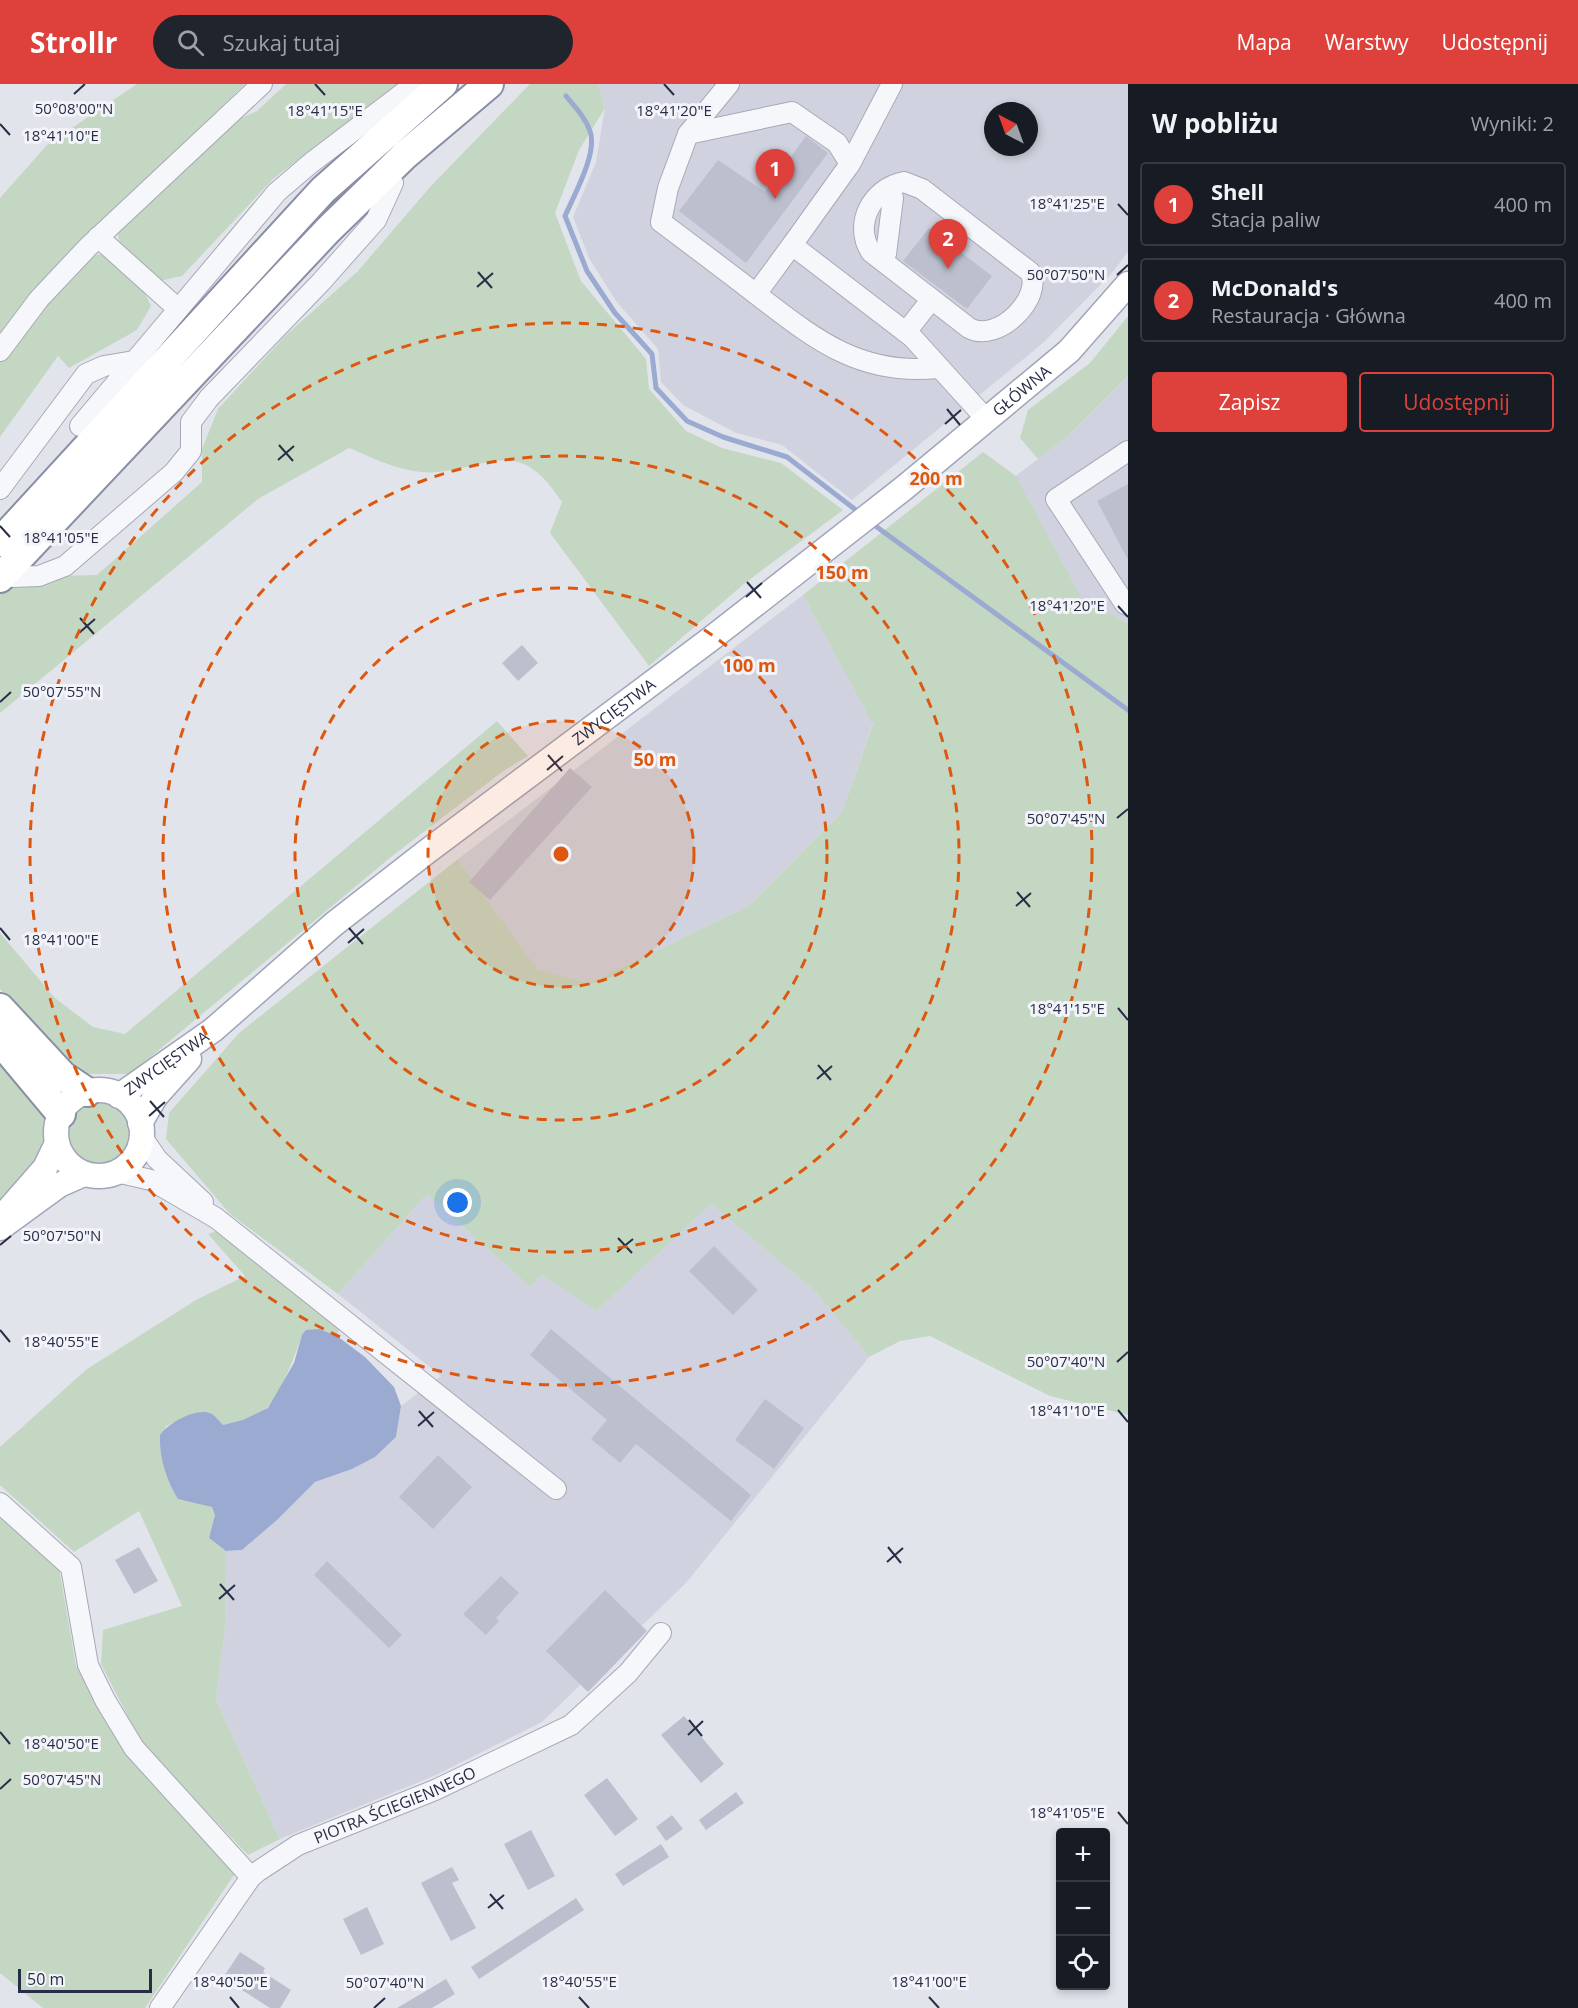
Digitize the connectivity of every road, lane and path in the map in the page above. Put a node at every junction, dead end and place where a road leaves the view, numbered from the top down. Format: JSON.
{"nodes":[{"id":1,"x":262,"y":84,"type":"edge"},
{"id":2,"x":415,"y":84,"type":"edge"},
{"id":3,"x":443,"y":84,"type":"edge"},
{"id":4,"x":489,"y":84,"type":"edge"},
{"id":5,"x":729,"y":84,"type":"edge"},
{"id":6,"x":892,"y":84,"type":"edge"},
{"id":7,"x":688,"y":135,"type":"junction"},
{"id":8,"x":850,"y":164,"type":"junction"},
{"id":9,"x":393,"y":183,"type":"dead end"},
{"id":10,"x":922,"y":189,"type":"junction"},
{"id":11,"x":98,"y":237,"type":"junction"},
{"id":12,"x":792,"y":245,"type":"junction"},
{"id":13,"x":1128,"y":284,"type":"edge"},
{"id":14,"x":756,"y":294,"type":"junction"},
{"id":15,"x":931,"y":300,"type":"junction"},
{"id":16,"x":177,"y":308,"type":"junction"},
{"id":17,"x":906,"y":332,"type":"junction"},
{"id":18,"x":990,"y":332,"type":"junction"},
{"id":19,"x":0,"y":351,"type":"edge"},
{"id":20,"x":134,"y":361,"type":"junction"},
{"id":21,"x":938,"y":368,"type":"junction"},
{"id":22,"x":987,"y":420,"type":"junction"},
{"id":23,"x":80,"y":426,"type":"dead end"},
{"id":24,"x":1128,"y":451,"type":"edge"},
{"id":25,"x":904,"y":488,"type":"joint"},
{"id":26,"x":0,"y":489,"type":"edge"},
{"id":27,"x":0,"y":542,"type":"edge"},
{"id":28,"x":6,"y":578,"type":"edge"},
{"id":29,"x":1128,"y":604,"type":"edge"},
{"id":30,"x":0,"y":1008,"type":"edge"},
{"id":31,"x":213,"y":1029,"type":"junction"},
{"id":32,"x":0,"y":1041,"type":"edge"},
{"id":33,"x":87,"y":1092,"type":"junction"},
{"id":34,"x":119,"y":1096,"type":"junction"},
{"id":35,"x":61,"y":1114,"type":"junction"},
{"id":36,"x":141,"y":1130,"type":"junction"},
{"id":37,"x":57,"y":1143,"type":"junction"},
{"id":38,"x":116,"y":1172,"type":"junction"},
{"id":39,"x":84,"y":1174,"type":"junction"},
{"id":40,"x":216,"y":1218,"type":"junction"},
{"id":41,"x":0,"y":1220,"type":"edge"},
{"id":42,"x":0,"y":1228,"type":"edge"},
{"id":43,"x":556,"y":1488,"type":"dead end"},
{"id":44,"x":0,"y":1503,"type":"edge"},
{"id":45,"x":661,"y":1633,"type":"dead end"},
{"id":46,"x":251,"y":1877,"type":"junction"},
{"id":47,"x":160,"y":2008,"type":"edge"}],
"edges":[{"from":1,"to":11,"type":"street"},
{"from":2,"to":16,"type":"street"},
{"from":3,"to":27,"type":"highway"},
{"from":4,"to":28,"type":"highway"},
{"from":5,"to":7,"type":"street"},
{"from":6,"to":8,"type":"street"},
{"from":7,"to":8,"type":"street"},
{"from":7,"to":14,"type":"street"},
{"from":8,"to":12,"type":"street"},
{"from":9,"to":28,"type":"street"},
{"from":10,"to":15,"type":"street"},
{"from":10,"to":18,"type":"street"},
{"from":10,"to":18,"type":"street"},
{"from":11,"to":16,"type":"street"},
{"from":11,"to":19,"type":"street"},
{"from":12,"to":14,"type":"street"},
{"from":12,"to":17,"type":"street"},
{"from":13,"to":22,"type":"main road","name":"GŁÓWNA"},
{"from":14,"to":21,"type":"street"},
{"from":15,"to":17,"type":"street"},
{"from":15,"to":18,"type":"street"},
{"from":16,"to":20,"type":"street"},
{"from":17,"to":21,"type":"street"},
{"from":20,"to":23,"type":"street"},
{"from":20,"to":26,"type":"street"},
{"from":21,"to":22,"type":"street"},
{"from":22,"to":25,"type":"main road","name":"GŁÓWNA"},
{"from":24,"to":29,"type":"street"},
{"from":25,"to":31,"type":"main road","name":"ZWYCIĘSTWA"},
{"from":30,"to":33,"type":"highway"},
{"from":31,"to":34,"type":"main road","name":"ZWYCIĘSTWA"},
{"from":31,"to":36,"type":"main road","name":"ZWYCIĘSTWA"},
{"from":32,"to":35,"type":"highway"},
{"from":33,"to":34,"type":"main road"},
{"from":33,"to":35,"type":"main road"},
{"from":34,"to":36,"type":"main road"},
{"from":35,"to":37,"type":"main road"},
{"from":36,"to":38,"type":"main road"},
{"from":36,"to":40,"type":"street"},
{"from":37,"to":39,"type":"main road"},
{"from":37,"to":41,"type":"main road"},
{"from":38,"to":39,"type":"main road"},
{"from":38,"to":40,"type":"street"},
{"from":39,"to":42,"type":"main road"},
{"from":40,"to":43,"type":"street"},
{"from":44,"to":46,"type":"street"},
{"from":45,"to":46,"type":"street","name":"PIOTRA ŚCIEGIENNEGO"},
{"from":46,"to":47,"type":"street","name":"PIOTRA ŚCIEGIENNEGO"}]}
